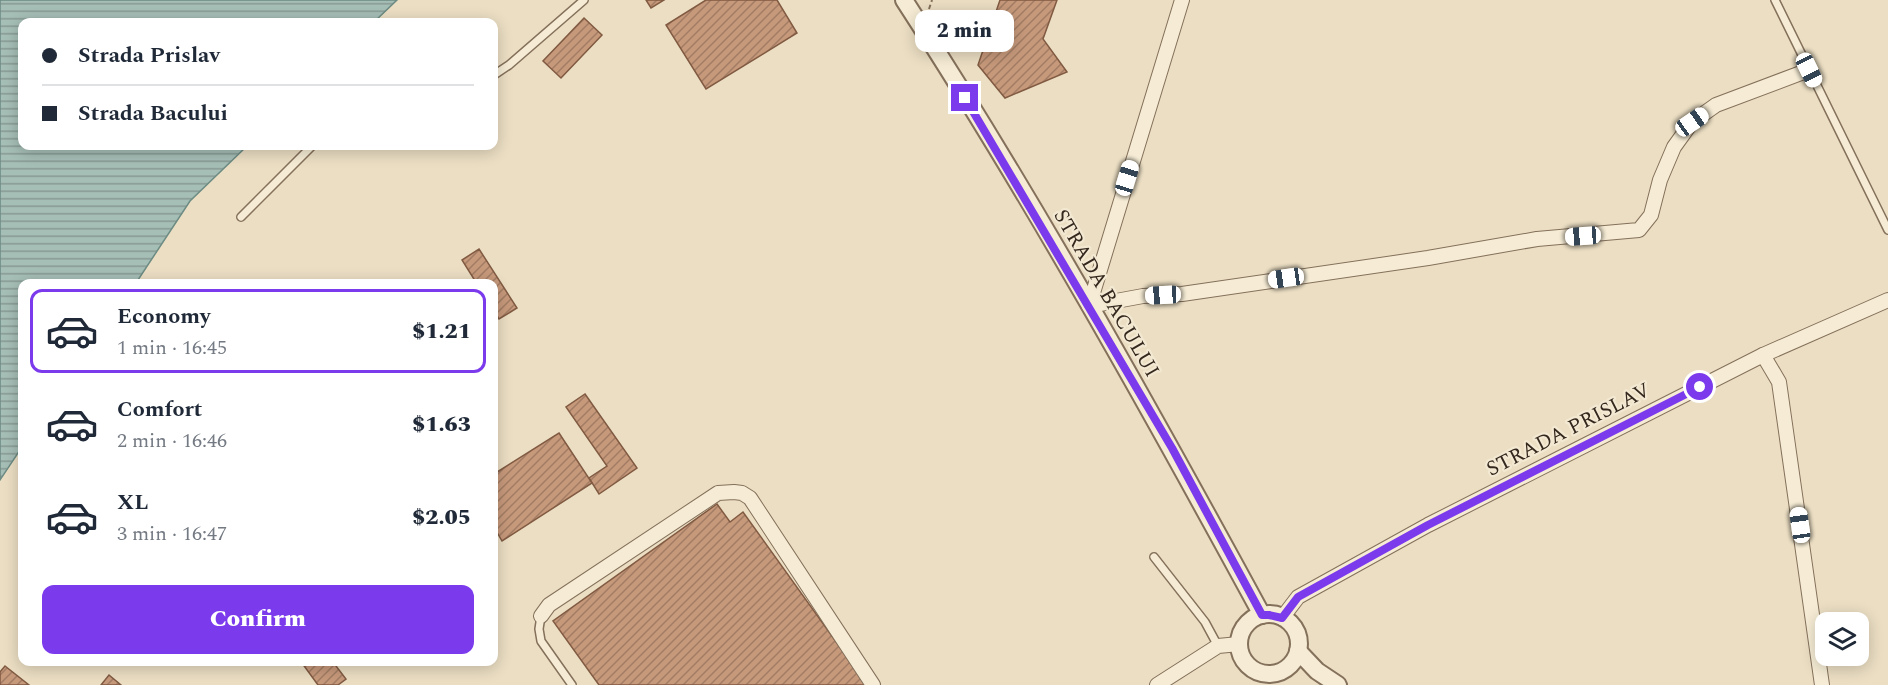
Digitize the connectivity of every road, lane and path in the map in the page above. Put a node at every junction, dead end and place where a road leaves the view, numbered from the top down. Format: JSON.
{"nodes":[{"id":1,"x":584,"y":0,"type":"edge"},
{"id":2,"x":904,"y":0,"type":"edge"},
{"id":3,"x":1182,"y":0,"type":"edge"},
{"id":4,"x":1775,"y":0,"type":"edge"},
{"id":5,"x":1809,"y":70,"type":"junction"},
{"id":6,"x":498,"y":72,"type":"edge"},
{"id":7,"x":308,"y":150,"type":"edge"},
{"id":8,"x":242,"y":217,"type":"dead end"},
{"id":9,"x":1888,"y":230,"type":"edge"},
{"id":10,"x":1888,"y":300,"type":"edge"},
{"id":11,"x":1089,"y":306,"type":"junction"},
{"id":12,"x":1763,"y":355,"type":"junction"},
{"id":13,"x":1154,"y":557,"type":"dead end"},
{"id":14,"x":1262,"y":615,"type":"junction"},
{"id":15,"x":541,"y":616,"type":"joint"},
{"id":16,"x":1282,"y":618,"type":"junction"},
{"id":17,"x":1239,"y":644,"type":"junction"},
{"id":18,"x":1218,"y":646,"type":"junction"},
{"id":19,"x":1298,"y":651,"type":"junction"},
{"id":20,"x":1270,"y":680,"type":"edge"},
{"id":21,"x":572,"y":685,"type":"edge"},
{"id":22,"x":873,"y":685,"type":"edge"},
{"id":23,"x":1157,"y":685,"type":"edge"},
{"id":24,"x":1338,"y":685,"type":"edge"},
{"id":25,"x":1822,"y":685,"type":"edge"}],
"edges":[{"from":1,"to":6,"type":"lane"},
{"from":2,"to":11,"type":"street","name":"STRADA BACULUI"},
{"from":3,"to":11,"type":"street"},
{"from":4,"to":5,"type":"lane"},
{"from":5,"to":9,"type":"lane"},
{"from":5,"to":11,"type":"street"},
{"from":7,"to":8,"type":"lane"},
{"from":10,"to":12,"type":"street","name":"STRADA PRISLAV"},
{"from":11,"to":14,"type":"street","name":"STRADA BACULUI"},
{"from":12,"to":16,"type":"street","name":"STRADA PRISLAV"},
{"from":12,"to":25,"type":"street"},
{"from":13,"to":18,"type":"lane"},
{"from":14,"to":16,"type":"street"},
{"from":14,"to":17,"type":"street"},
{"from":15,"to":21,"type":"lane"},
{"from":15,"to":22,"type":"street"},
{"from":16,"to":19,"type":"street"},
{"from":17,"to":18,"type":"street"},
{"from":17,"to":20,"type":"street"},
{"from":18,"to":23,"type":"street"},
{"from":19,"to":20,"type":"street"},
{"from":19,"to":24,"type":"street"}]}
